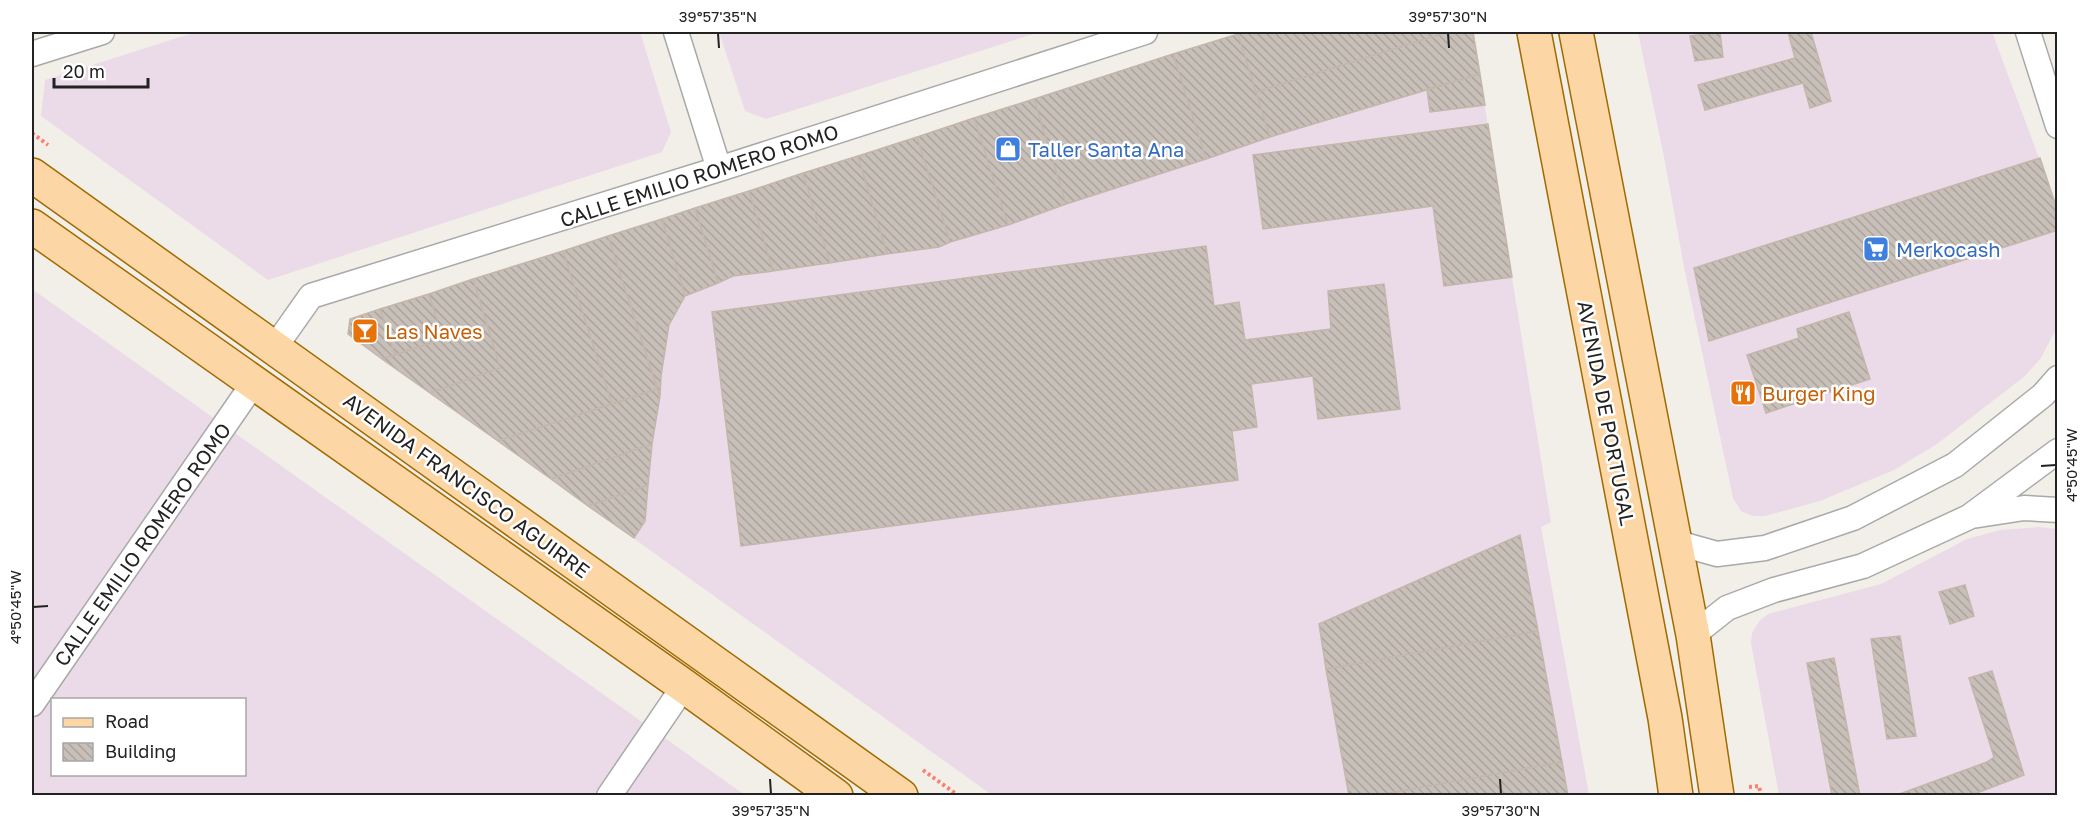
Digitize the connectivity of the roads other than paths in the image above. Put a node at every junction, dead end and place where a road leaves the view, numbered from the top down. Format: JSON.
{"nodes":[{"id":1,"x":102,"y":32,"type":"edge"},
{"id":2,"x":676,"y":32,"type":"edge"},
{"id":3,"x":1145,"y":32,"type":"edge"},
{"id":4,"x":1534,"y":32,"type":"edge"},
{"id":5,"x":1576,"y":32,"type":"edge"},
{"id":6,"x":2028,"y":32,"type":"edge"},
{"id":7,"x":32,"y":54,"type":"edge"},
{"id":8,"x":2058,"y":126,"type":"edge"},
{"id":9,"x":719,"y":169,"type":"junction"},
{"id":10,"x":32,"y":175,"type":"edge"},
{"id":11,"x":32,"y":226,"type":"edge"},
{"id":12,"x":275,"y":348,"type":"junction"},
{"id":13,"x":2058,"y":378,"type":"edge"},
{"id":14,"x":254,"y":384,"type":"junction"},
{"id":15,"x":2058,"y":451,"type":"edge"},
{"id":16,"x":2058,"y":510,"type":"edge"},
{"id":17,"x":1970,"y":516,"type":"junction"},
{"id":18,"x":1674,"y":542,"type":"junction"},
{"id":19,"x":1693,"y":635,"type":"junction"},
{"id":20,"x":684,"y":686,"type":"junction"},
{"id":21,"x":32,"y":704,"type":"edge"},
{"id":22,"x":609,"y":795,"type":"edge"},
{"id":23,"x":836,"y":795,"type":"edge"},
{"id":24,"x":901,"y":795,"type":"edge"},
{"id":25,"x":1676,"y":795,"type":"edge"},
{"id":26,"x":1717,"y":795,"type":"edge"}],
"edges":[{"from":1,"to":7,"type":"street"},
{"from":2,"to":9,"type":"street"},
{"from":3,"to":9,"type":"street","name":"CALLE EMILIO ROMERO ROMO"},
{"from":4,"to":25,"type":"main road","name":"AVENIDA DE PORTUGAL"},
{"from":5,"to":18,"type":"main road","name":"AVENIDA DE PORTUGAL"},
{"from":6,"to":8,"type":"street"},
{"from":9,"to":12,"type":"street","name":"CALLE EMILIO ROMERO ROMO"},
{"from":10,"to":12,"type":"main road","name":"AVENIDA FRANCISCO AGUIRRE"},
{"from":11,"to":14,"type":"main road","name":"AVENIDA FRANCISCO AGUIRRE"},
{"from":12,"to":24,"type":"main road","name":"AVENIDA FRANCISCO AGUIRRE"},
{"from":13,"to":18,"type":"street"},
{"from":14,"to":20,"type":"main road","name":"AVENIDA FRANCISCO AGUIRRE"},
{"from":14,"to":21,"type":"street","name":"CALLE EMILIO ROMERO ROMO"},
{"from":15,"to":17,"type":"street"},
{"from":16,"to":17,"type":"street"},
{"from":17,"to":19,"type":"street"},
{"from":18,"to":19,"type":"main road","name":"AVENIDA DE PORTUGAL"},
{"from":19,"to":26,"type":"main road","name":"AVENIDA DE PORTUGAL"},
{"from":20,"to":22,"type":"street"},
{"from":20,"to":23,"type":"main road","name":"AVENIDA FRANCISCO AGUIRRE"}]}
